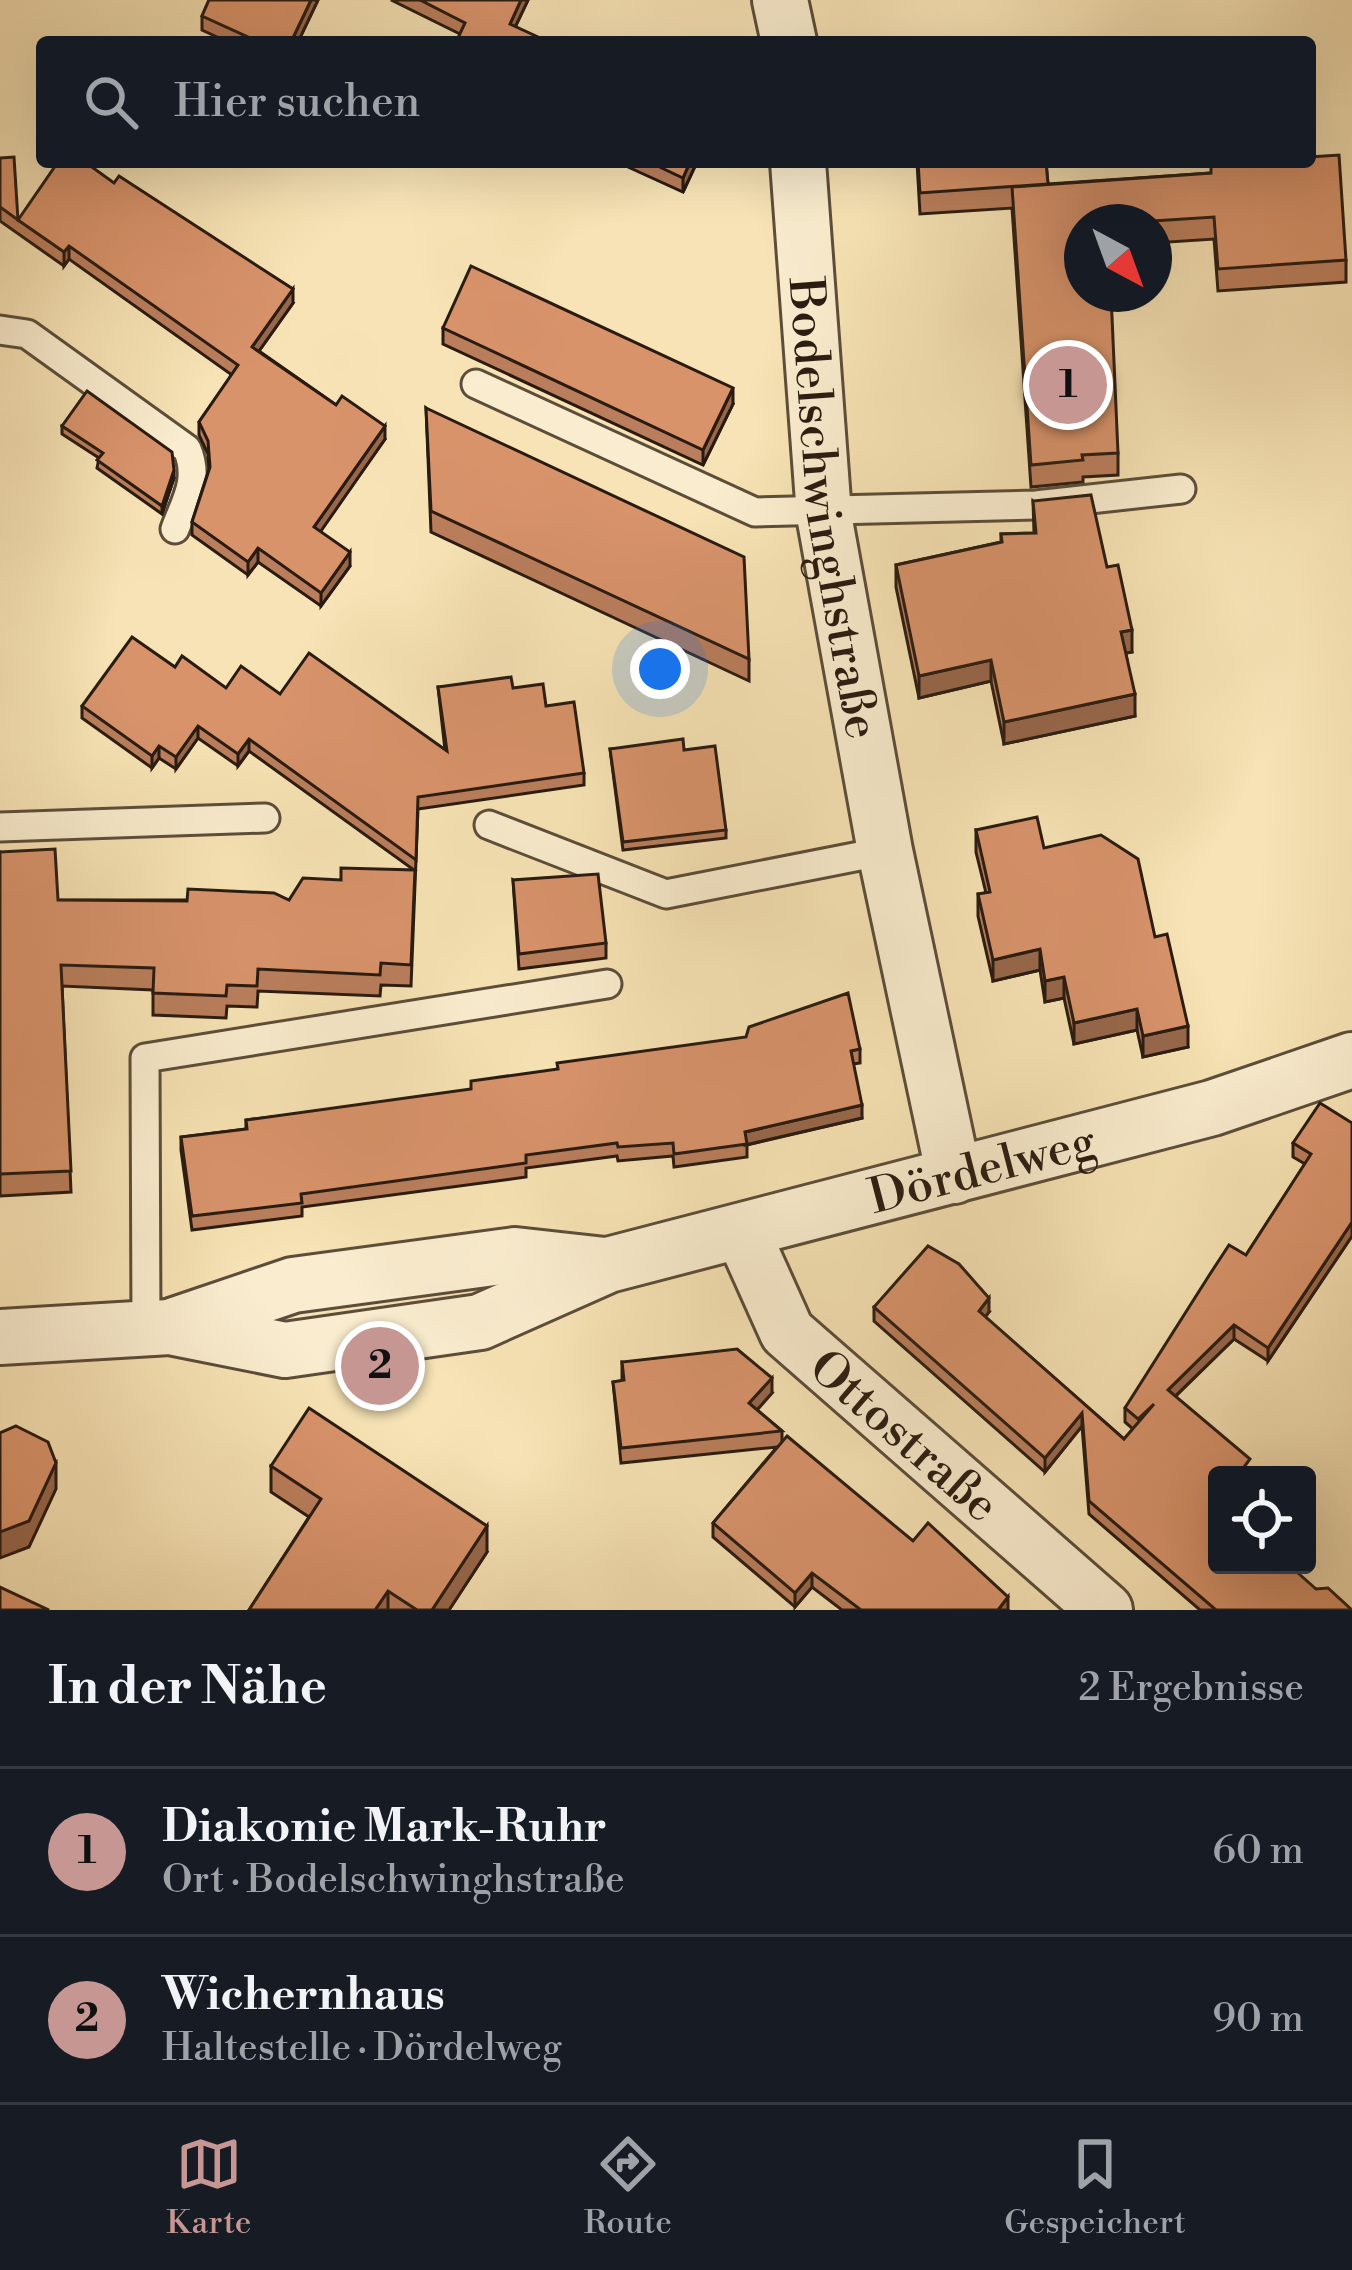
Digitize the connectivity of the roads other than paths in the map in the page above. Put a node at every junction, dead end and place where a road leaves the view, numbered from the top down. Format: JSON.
{"nodes":[{"id":1,"x":780,"y":0,"type":"edge"},
{"id":2,"x":788,"y":36,"type":"edge"},
{"id":3,"x":798,"y":168,"type":"edge"},
{"id":4,"x":0,"y":330,"type":"edge"},
{"id":5,"x":476,"y":384,"type":"dead end"},
{"id":6,"x":1181,"y":489,"type":"dead end"},
{"id":7,"x":824,"y":515,"type":"junction"},
{"id":8,"x":175,"y":529,"type":"dead end"},
{"id":9,"x":265,"y":818,"type":"dead end"},
{"id":10,"x":489,"y":825,"type":"dead end"},
{"id":11,"x":0,"y":827,"type":"edge"},
{"id":12,"x":885,"y":851,"type":"junction"},
{"id":13,"x":607,"y":985,"type":"dead end"},
{"id":14,"x":1352,"y":1060,"type":"edge"},
{"id":15,"x":954,"y":1176,"type":"junction"},
{"id":16,"x":743,"y":1234,"type":"junction"},
{"id":17,"x":158,"y":1328,"type":"junction"},
{"id":18,"x":0,"y":1337,"type":"edge"},
{"id":19,"x":1105,"y":1610,"type":"edge"}],
"edges":[{"from":1,"to":2,"type":"street"},
{"from":3,"to":7,"type":"street","name":"Bodelschwinghstraße"},
{"from":4,"to":8,"type":"lane"},
{"from":5,"to":7,"type":"lane"},
{"from":6,"to":7,"type":"lane"},
{"from":7,"to":12,"type":"street","name":"Bodelschwinghstraße"},
{"from":9,"to":11,"type":"lane"},
{"from":10,"to":12,"type":"lane"},
{"from":12,"to":15,"type":"street","name":"Bodelschwinghstraße"},
{"from":13,"to":17,"type":"lane"},
{"from":14,"to":15,"type":"street","name":"Dördelweg"},
{"from":15,"to":16,"type":"street","name":"Dördelweg"},
{"from":16,"to":17,"type":"street","name":"Dördelweg"},
{"from":16,"to":19,"type":"street","name":"Ottostraße"},
{"from":17,"to":18,"type":"street","name":"Dördelweg"}]}
